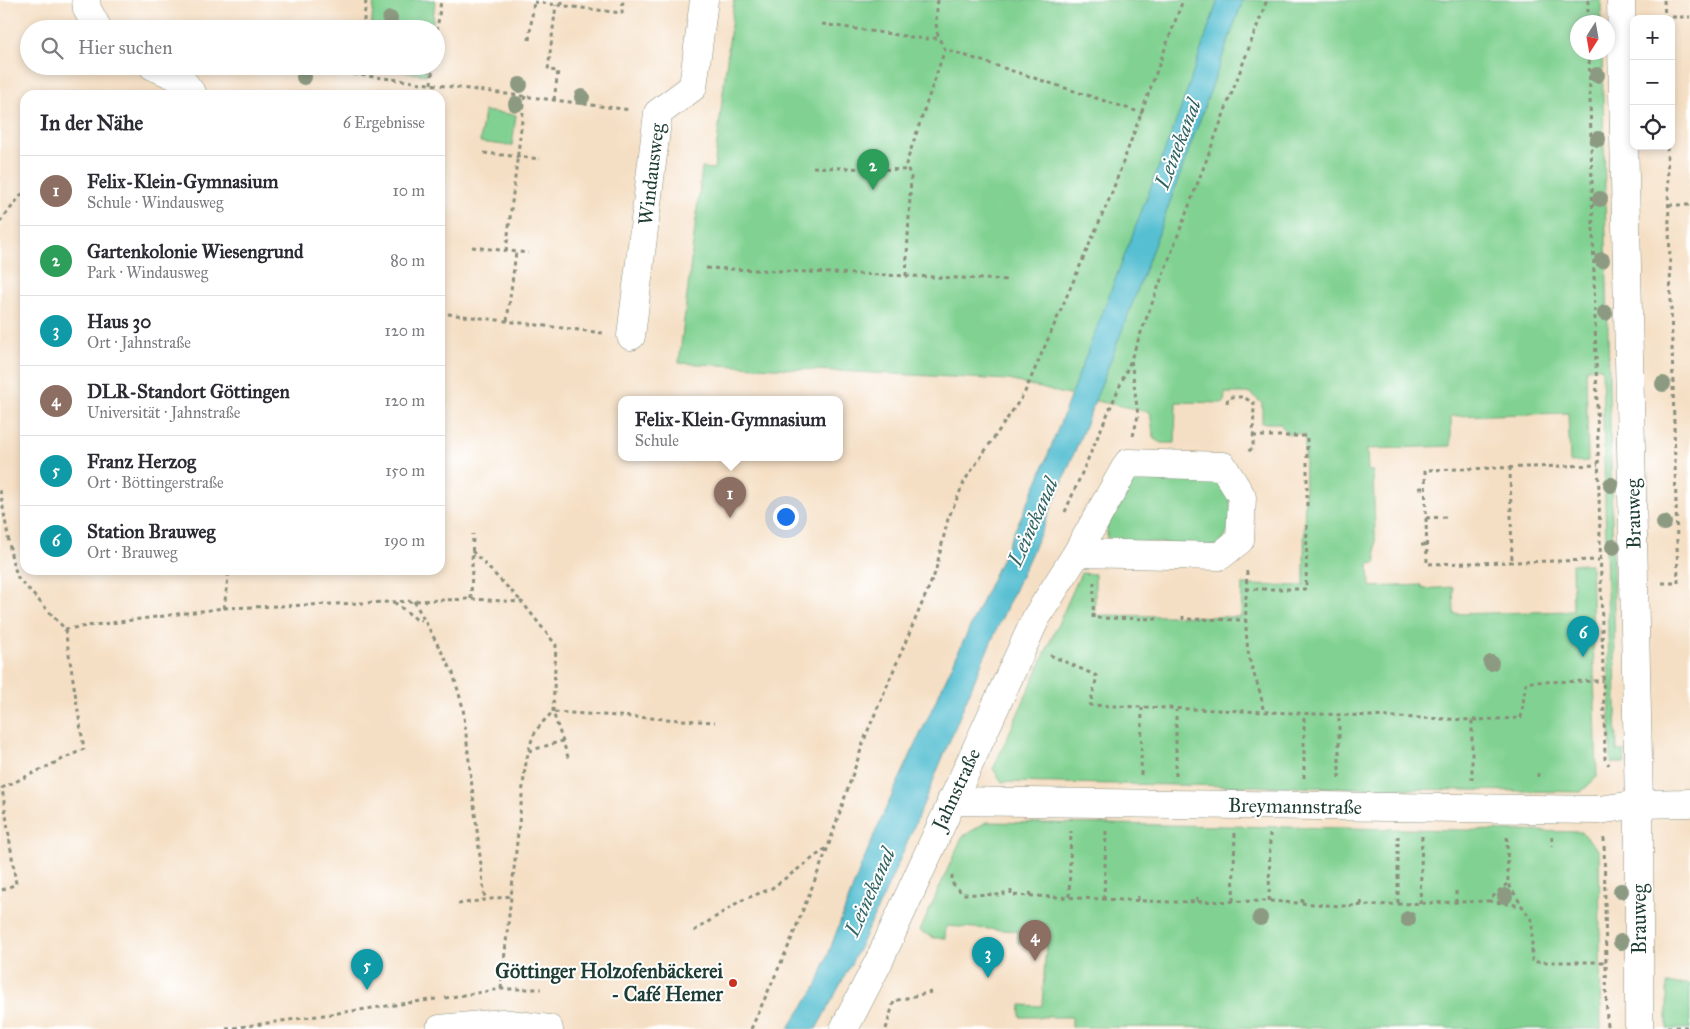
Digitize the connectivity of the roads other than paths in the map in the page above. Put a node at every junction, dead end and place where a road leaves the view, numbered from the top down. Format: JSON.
{"nodes":[{"id":1,"x":86,"y":0,"type":"edge"},
{"id":2,"x":704,"y":0,"type":"edge"},
{"id":3,"x":1621,"y":9,"type":"edge"},
{"id":4,"x":93,"y":20,"type":"edge"},
{"id":5,"x":173,"y":75,"type":"edge"},
{"id":6,"x":189,"y":90,"type":"edge"},
{"id":7,"x":631,"y":336,"type":"road end"},
{"id":8,"x":1086,"y":554,"type":"junction"},
{"id":9,"x":951,"y":801,"type":"junction"},
{"id":10,"x":1690,"y":803,"type":"edge"},
{"id":11,"x":1639,"y":804,"type":"junction"},
{"id":12,"x":440,"y":1029,"type":"edge"},
{"id":13,"x":549,"y":1029,"type":"edge"},
{"id":14,"x":844,"y":1029,"type":"edge"},
{"id":15,"x":1639,"y":1029,"type":"edge"}],
"edges":[{"from":1,"to":4,"type":"street"},
{"from":2,"to":7,"type":"street","name":"Windausweg"},
{"from":3,"to":11,"type":"street","name":"Brauweg"},
{"from":5,"to":6,"type":"street"},
{"from":8,"to":8,"type":"street","name":"Jahnstraße"},
{"from":8,"to":9,"type":"street","name":"Jahnstraße"},
{"from":9,"to":11,"type":"street","name":"Breymannstraße"},
{"from":9,"to":14,"type":"street","name":"Jahnstraße"},
{"from":10,"to":11,"type":"street","name":"Breymannstraße"},
{"from":11,"to":15,"type":"street","name":"Brauweg"},
{"from":12,"to":13,"type":"street"}]}
